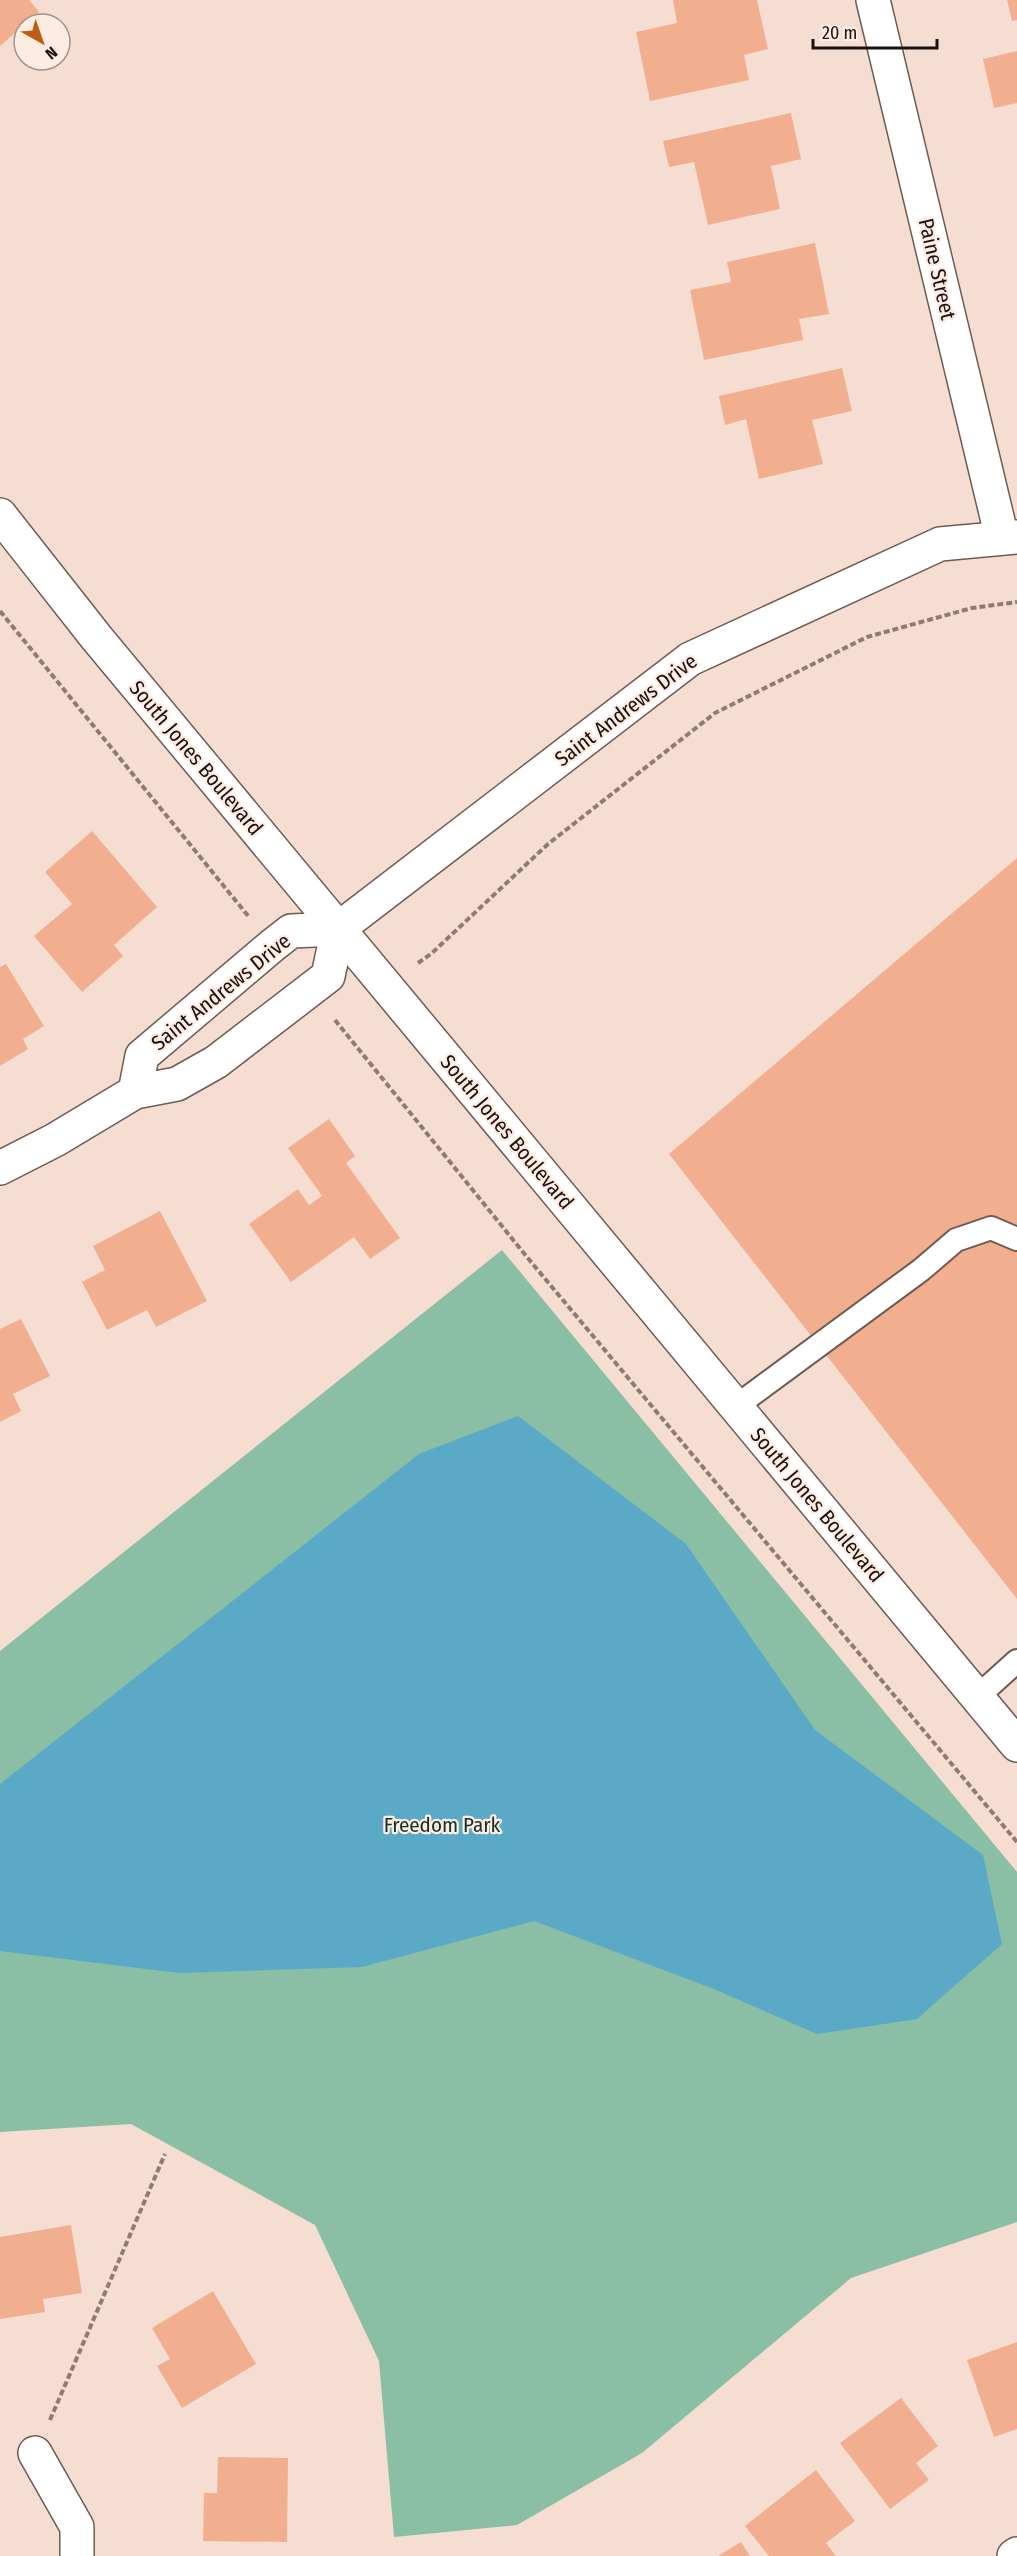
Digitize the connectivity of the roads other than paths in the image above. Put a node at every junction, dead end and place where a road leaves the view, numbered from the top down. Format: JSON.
{"nodes":[{"id":1,"x":873,"y":0,"type":"edge"},
{"id":2,"x":0,"y":515,"type":"edge"},
{"id":3,"x":1009,"y":537,"type":"edge"},
{"id":4,"x":338,"y":929,"type":"junction"},
{"id":5,"x":135,"y":1092,"type":"junction"},
{"id":6,"x":0,"y":1168,"type":"edge"},
{"id":7,"x":1017,"y":1239,"type":"edge"},
{"id":8,"x":735,"y":1407,"type":"junction"},
{"id":9,"x":1017,"y":1661,"type":"edge"},
{"id":10,"x":977,"y":1698,"type":"junction"},
{"id":11,"x":1017,"y":1745,"type":"edge"},
{"id":12,"x":35,"y":2453,"type":"road end"},
{"id":13,"x":77,"y":2556,"type":"edge"}],
"edges":[{"from":1,"to":3,"type":"street","name":"Paine Street"},
{"from":2,"to":4,"type":"street","name":"South Jones Boulevard"},
{"from":3,"to":4,"type":"street","name":"Saint Andrews Drive"},
{"from":4,"to":5,"type":"street","name":"Saint Andrews Drive"},
{"from":4,"to":5,"type":"street","name":"Saint Andrews Drive"},
{"from":4,"to":8,"type":"street","name":"South Jones Boulevard"},
{"from":5,"to":6,"type":"street","name":"Saint Andrews Drive"},
{"from":7,"to":8,"type":"lane"},
{"from":8,"to":10,"type":"street","name":"South Jones Boulevard"},
{"from":9,"to":10,"type":"lane"},
{"from":10,"to":11,"type":"street","name":"South Jones Boulevard"},
{"from":12,"to":13,"type":"street"}]}
